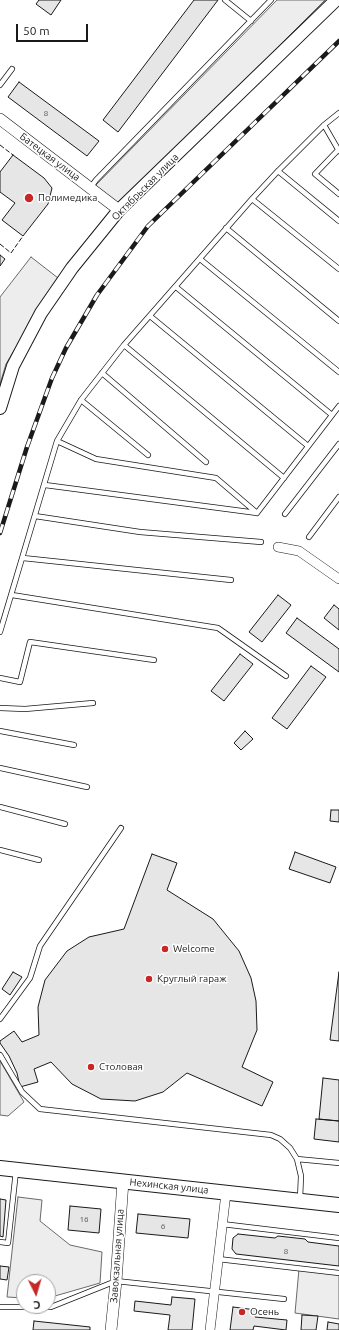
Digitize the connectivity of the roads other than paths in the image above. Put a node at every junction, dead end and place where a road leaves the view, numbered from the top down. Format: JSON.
{"nodes":[{"id":1,"x":225,"y":0,"type":"edge"},
{"id":2,"x":271,"y":0,"type":"edge"},
{"id":3,"x":336,"y":0,"type":"edge"},
{"id":4,"x":251,"y":21,"type":"junction"},
{"id":5,"x":12,"y":69,"type":"dead end"},
{"id":6,"x":0,"y":85,"type":"edge"},
{"id":7,"x":339,"y":113,"type":"edge"},
{"id":8,"x":0,"y":119,"type":"edge"},
{"id":9,"x":324,"y":125,"type":"junction"},
{"id":10,"x":339,"y":150,"type":"edge"},
{"id":11,"x":278,"y":171,"type":"junction"},
{"id":12,"x":91,"y":187,"type":"junction"},
{"id":13,"x":339,"y":194,"type":"edge"},
{"id":14,"x":252,"y":199,"type":"junction"},
{"id":15,"x":119,"y":210,"type":"junction"},
{"id":16,"x":339,"y":221,"type":"edge"},
{"id":17,"x":226,"y":228,"type":"junction"},
{"id":18,"x":200,"y":259,"type":"junction"},
{"id":19,"x":339,"y":269,"type":"edge"},
{"id":20,"x":176,"y":287,"type":"junction"},
{"id":21,"x":150,"y":316,"type":"junction"},
{"id":22,"x":339,"y":321,"type":"edge"},
{"id":23,"x":124,"y":345,"type":"junction"},
{"id":24,"x":339,"y":372,"type":"edge"},
{"id":25,"x":102,"y":373,"type":"junction"},
{"id":26,"x":81,"y":400,"type":"junction"},
{"id":27,"x":339,"y":406,"type":"edge"},
{"id":28,"x":0,"y":407,"type":"edge"},
{"id":29,"x":332,"y":415,"type":"junction"},
{"id":30,"x":57,"y":441,"type":"junction"},
{"id":31,"x":339,"y":444,"type":"edge"},
{"id":32,"x":308,"y":446,"type":"junction"},
{"id":33,"x":148,"y":455,"type":"dead end"},
{"id":34,"x":206,"y":462,"type":"dead end"},
{"id":35,"x":284,"y":478,"type":"junction"},
{"id":36,"x":44,"y":485,"type":"junction"},
{"id":37,"x":339,"y":497,"type":"edge"},
{"id":38,"x":257,"y":513,"type":"junction"},
{"id":39,"x":285,"y":514,"type":"dead end"},
{"id":40,"x":35,"y":516,"type":"junction"},
{"id":41,"x":309,"y":537,"type":"dead end"},
{"id":42,"x":261,"y":542,"type":"dead end"},
{"id":43,"x":278,"y":547,"type":"dead end"},
{"id":44,"x":23,"y":558,"type":"junction"},
{"id":45,"x":339,"y":579,"type":"edge"},
{"id":46,"x":231,"y":580,"type":"dead end"},
{"id":47,"x":12,"y":595,"type":"junction"},
{"id":48,"x":0,"y":632,"type":"edge"},
{"id":49,"x":154,"y":660,"type":"dead end"},
{"id":50,"x":286,"y":676,"type":"dead end"},
{"id":51,"x":0,"y":678,"type":"edge"},
{"id":52,"x":93,"y":703,"type":"dead end"},
{"id":53,"x":0,"y":708,"type":"edge"},
{"id":54,"x":0,"y":731,"type":"edge"},
{"id":55,"x":74,"y":745,"type":"dead end"},
{"id":56,"x":0,"y":768,"type":"edge"},
{"id":57,"x":87,"y":787,"type":"dead end"},
{"id":58,"x":0,"y":807,"type":"edge"},
{"id":59,"x":65,"y":824,"type":"dead end"},
{"id":60,"x":121,"y":828,"type":"dead end"},
{"id":61,"x":0,"y":850,"type":"edge"},
{"id":62,"x":39,"y":860,"type":"dead end"},
{"id":63,"x":0,"y":1019,"type":"edge"},
{"id":64,"x":0,"y":1055,"type":"edge"},
{"id":65,"x":297,"y":1159,"type":"junction"},
{"id":66,"x":339,"y":1163,"type":"edge"},
{"id":67,"x":0,"y":1168,"type":"edge"},
{"id":68,"x":16,"y":1170,"type":"junction"},
{"id":69,"x":123,"y":1181,"type":"junction"},
{"id":70,"x":226,"y":1192,"type":"junction"},
{"id":71,"x":300,"y":1200,"type":"junction"},
{"id":72,"x":339,"y":1205,"type":"edge"},
{"id":73,"x":222,"y":1224,"type":"junction"},
{"id":74,"x":339,"y":1238,"type":"edge"},
{"id":75,"x":0,"y":1242,"type":"edge"},
{"id":76,"x":218,"y":1259,"type":"junction"},
{"id":77,"x":339,"y":1273,"type":"edge"},
{"id":78,"x":116,"y":1281,"type":"junction"},
{"id":79,"x":214,"y":1292,"type":"junction"},
{"id":80,"x":284,"y":1299,"type":"dead end"},
{"id":81,"x":0,"y":1307,"type":"edge"},
{"id":82,"x":111,"y":1330,"type":"edge"},
{"id":83,"x":210,"y":1330,"type":"edge"}],
"edges":[{"from":1,"to":4,"type":"lane"},
{"from":2,"to":4,"type":"lane"},
{"from":3,"to":15,"type":"main road","name":"Октябрьская улица"},
{"from":4,"to":12,"type":"lane"},
{"from":5,"to":6,"type":"lane"},
{"from":7,"to":9,"type":"lane"},
{"from":8,"to":12,"type":"street","name":"Батецкая улица"},
{"from":9,"to":10,"type":"lane"},
{"from":9,"to":11,"type":"lane"},
{"from":10,"to":13,"type":"lane"},
{"from":11,"to":14,"type":"lane"},
{"from":11,"to":16,"type":"lane"},
{"from":12,"to":15,"type":"street","name":"Батецкая улица"},
{"from":14,"to":17,"type":"lane"},
{"from":14,"to":19,"type":"lane"},
{"from":15,"to":28,"type":"main road","name":"Октябрьская улица"},
{"from":17,"to":18,"type":"lane"},
{"from":17,"to":22,"type":"lane"},
{"from":18,"to":20,"type":"lane"},
{"from":18,"to":24,"type":"lane"},
{"from":20,"to":21,"type":"lane"},
{"from":20,"to":29,"type":"lane"},
{"from":21,"to":23,"type":"lane"},
{"from":21,"to":32,"type":"lane"},
{"from":23,"to":25,"type":"lane"},
{"from":23,"to":35,"type":"lane"},
{"from":25,"to":26,"type":"lane"},
{"from":25,"to":34,"type":"lane"},
{"from":26,"to":30,"type":"lane"},
{"from":26,"to":33,"type":"lane"},
{"from":27,"to":29,"type":"lane"},
{"from":29,"to":32,"type":"lane"},
{"from":30,"to":36,"type":"lane"},
{"from":30,"to":38,"type":"lane"},
{"from":31,"to":39,"type":"lane"},
{"from":32,"to":35,"type":"lane"},
{"from":35,"to":38,"type":"lane"},
{"from":36,"to":38,"type":"lane"},
{"from":36,"to":40,"type":"lane"},
{"from":37,"to":41,"type":"lane"},
{"from":40,"to":42,"type":"lane"},
{"from":40,"to":44,"type":"lane"},
{"from":43,"to":45,"type":"street"},
{"from":44,"to":46,"type":"lane"},
{"from":44,"to":47,"type":"lane"},
{"from":47,"to":48,"type":"lane"},
{"from":47,"to":50,"type":"lane"},
{"from":49,"to":51,"type":"lane"},
{"from":52,"to":53,"type":"lane"},
{"from":54,"to":55,"type":"lane"},
{"from":56,"to":57,"type":"lane"},
{"from":58,"to":59,"type":"lane"},
{"from":60,"to":63,"type":"lane"},
{"from":61,"to":62,"type":"lane"},
{"from":64,"to":65,"type":"lane"},
{"from":65,"to":66,"type":"lane"},
{"from":65,"to":71,"type":"lane"},
{"from":67,"to":68,"type":"main road","name":"Нехинская улица"},
{"from":68,"to":69,"type":"main road","name":"Нехинская улица"},
{"from":68,"to":75,"type":"lane"},
{"from":69,"to":70,"type":"main road","name":"Нехинская улица"},
{"from":69,"to":78,"type":"street","name":"Завокзальная улица"},
{"from":70,"to":71,"type":"main road","name":"Нехинская улица"},
{"from":70,"to":73,"type":"street"},
{"from":71,"to":72,"type":"main road","name":"Нехинская улица"},
{"from":73,"to":74,"type":"lane"},
{"from":73,"to":76,"type":"street"},
{"from":76,"to":77,"type":"lane"},
{"from":76,"to":79,"type":"street"},
{"from":78,"to":79,"type":"lane"},
{"from":78,"to":81,"type":"lane"},
{"from":78,"to":82,"type":"street","name":"Завокзальная улица"},
{"from":79,"to":80,"type":"lane"},
{"from":79,"to":83,"type":"street"}]}
